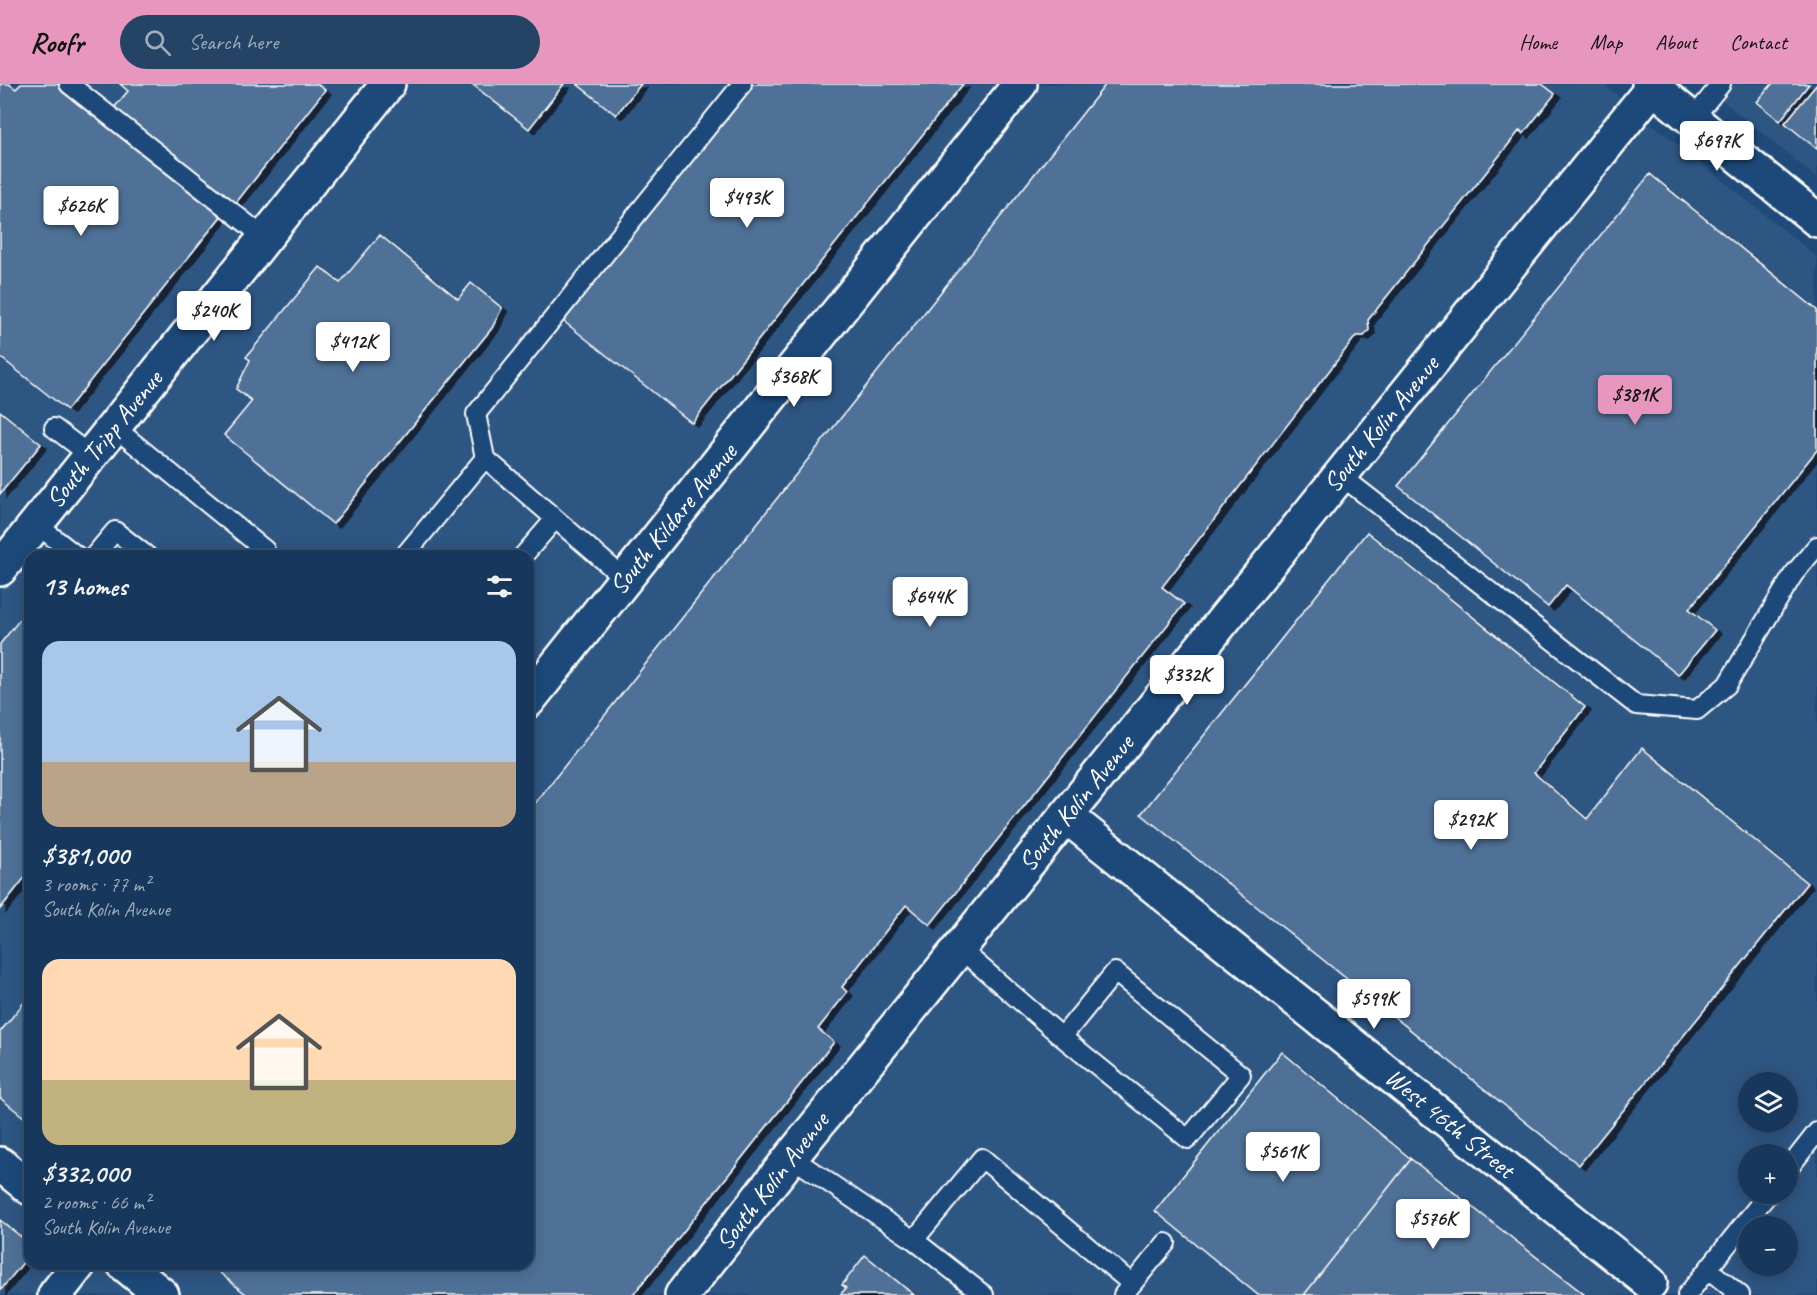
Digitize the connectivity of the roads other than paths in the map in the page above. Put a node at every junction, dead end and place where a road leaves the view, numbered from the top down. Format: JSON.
{"nodes":[{"id":1,"x":69,"y":84,"type":"edge"},
{"id":2,"x":388,"y":84,"type":"edge"},
{"id":3,"x":742,"y":84,"type":"edge"},
{"id":4,"x":1020,"y":84,"type":"edge"},
{"id":5,"x":1721,"y":84,"type":"edge"},
{"id":6,"x":1651,"y":86,"type":"edge"},
{"id":7,"x":1692,"y":120,"type":"junction"},
{"id":8,"x":1817,"y":220,"type":"edge"},
{"id":9,"x":265,"y":238,"type":"junction"},
{"id":10,"x":114,"y":427,"type":"junction"},
{"id":11,"x":54,"y":428,"type":"dead end"},
{"id":12,"x":91,"y":456,"type":"junction"},
{"id":13,"x":485,"y":458,"type":"junction"},
{"id":14,"x":1340,"y":475,"type":"junction"},
{"id":15,"x":555,"y":519,"type":"junction"},
{"id":16,"x":36,"y":524,"type":"junction"},
{"id":17,"x":1817,"y":546,"type":"edge"},
{"id":18,"x":69,"y":550,"type":"edge"},
{"id":19,"x":99,"y":550,"type":"edge"},
{"id":20,"x":139,"y":550,"type":"edge"},
{"id":21,"x":265,"y":550,"type":"dead end"},
{"id":22,"x":409,"y":550,"type":"edge"},
{"id":23,"x":528,"y":550,"type":"edge"},
{"id":24,"x":0,"y":569,"type":"edge"},
{"id":25,"x":625,"y":579,"type":"junction"},
{"id":26,"x":534,"y":693,"type":"edge"},
{"id":27,"x":1066,"y":816,"type":"junction"},
{"id":28,"x":959,"y":948,"type":"junction"},
{"id":29,"x":1062,"y":1037,"type":"junction"},
{"id":30,"x":1817,"y":1132,"type":"edge"},
{"id":31,"x":1798,"y":1156,"type":"edge"},
{"id":32,"x":791,"y":1157,"type":"junction"},
{"id":33,"x":0,"y":1164,"type":"edge"},
{"id":34,"x":24,"y":1183,"type":"edge"},
{"id":35,"x":1760,"y":1204,"type":"edge"},
{"id":36,"x":914,"y":1240,"type":"junction"},
{"id":37,"x":1166,"y":1243,"type":"dead end"},
{"id":38,"x":1708,"y":1269,"type":"junction"},
{"id":39,"x":74,"y":1270,"type":"edge"},
{"id":40,"x":131,"y":1270,"type":"edge"},
{"id":41,"x":1128,"y":1289,"type":"edge"},
{"id":42,"x":1658,"y":1289,"type":"edge"},
{"id":43,"x":55,"y":1295,"type":"edge"},
{"id":44,"x":162,"y":1295,"type":"edge"},
{"id":45,"x":682,"y":1295,"type":"edge"},
{"id":46,"x":984,"y":1295,"type":"edge"},
{"id":47,"x":1687,"y":1295,"type":"edge"},
{"id":48,"x":1740,"y":1295,"type":"edge"}],
"edges":[{"from":1,"to":9,"type":"lane"},
{"from":2,"to":9,"type":"street","name":"South Tripp Avenue"},
{"from":3,"to":13,"type":"lane"},
{"from":4,"to":25,"type":"street","name":"South Kildare Avenue"},
{"from":5,"to":7,"type":"lane"},
{"from":6,"to":7,"type":"street"},
{"from":6,"to":14,"type":"street","name":"South Kolin Avenue"},
{"from":7,"to":8,"type":"street"},
{"from":9,"to":10,"type":"street","name":"South Tripp Avenue"},
{"from":10,"to":12,"type":"street","name":"South Tripp Avenue"},
{"from":10,"to":21,"type":"lane"},
{"from":11,"to":12,"type":"lane"},
{"from":12,"to":16,"type":"street","name":"South Tripp Avenue"},
{"from":13,"to":15,"type":"lane"},
{"from":13,"to":22,"type":"lane"},
{"from":14,"to":17,"type":"lane"},
{"from":14,"to":27,"type":"street","name":"South Kolin Avenue"},
{"from":15,"to":23,"type":"lane"},
{"from":15,"to":25,"type":"lane"},
{"from":16,"to":18,"type":"lane"},
{"from":16,"to":24,"type":"street","name":"South Tripp Avenue"},
{"from":19,"to":20,"type":"lane"},
{"from":25,"to":26,"type":"street","name":"South Kildare Avenue"},
{"from":27,"to":28,"type":"street","name":"South Kolin Avenue"},
{"from":27,"to":42,"type":"street","name":"West 46th Street"},
{"from":28,"to":29,"type":"lane"},
{"from":28,"to":32,"type":"street","name":"South Kolin Avenue"},
{"from":29,"to":29,"type":"lane"},
{"from":30,"to":31,"type":"lane"},
{"from":32,"to":36,"type":"lane"},
{"from":32,"to":45,"type":"street","name":"South Kolin Avenue"},
{"from":33,"to":34,"type":"street"},
{"from":35,"to":38,"type":"lane"},
{"from":36,"to":41,"type":"lane"},
{"from":36,"to":46,"type":"lane"},
{"from":37,"to":41,"type":"lane"},
{"from":38,"to":47,"type":"lane"},
{"from":38,"to":48,"type":"lane"},
{"from":39,"to":43,"type":"street"},
{"from":40,"to":44,"type":"street"}]}
